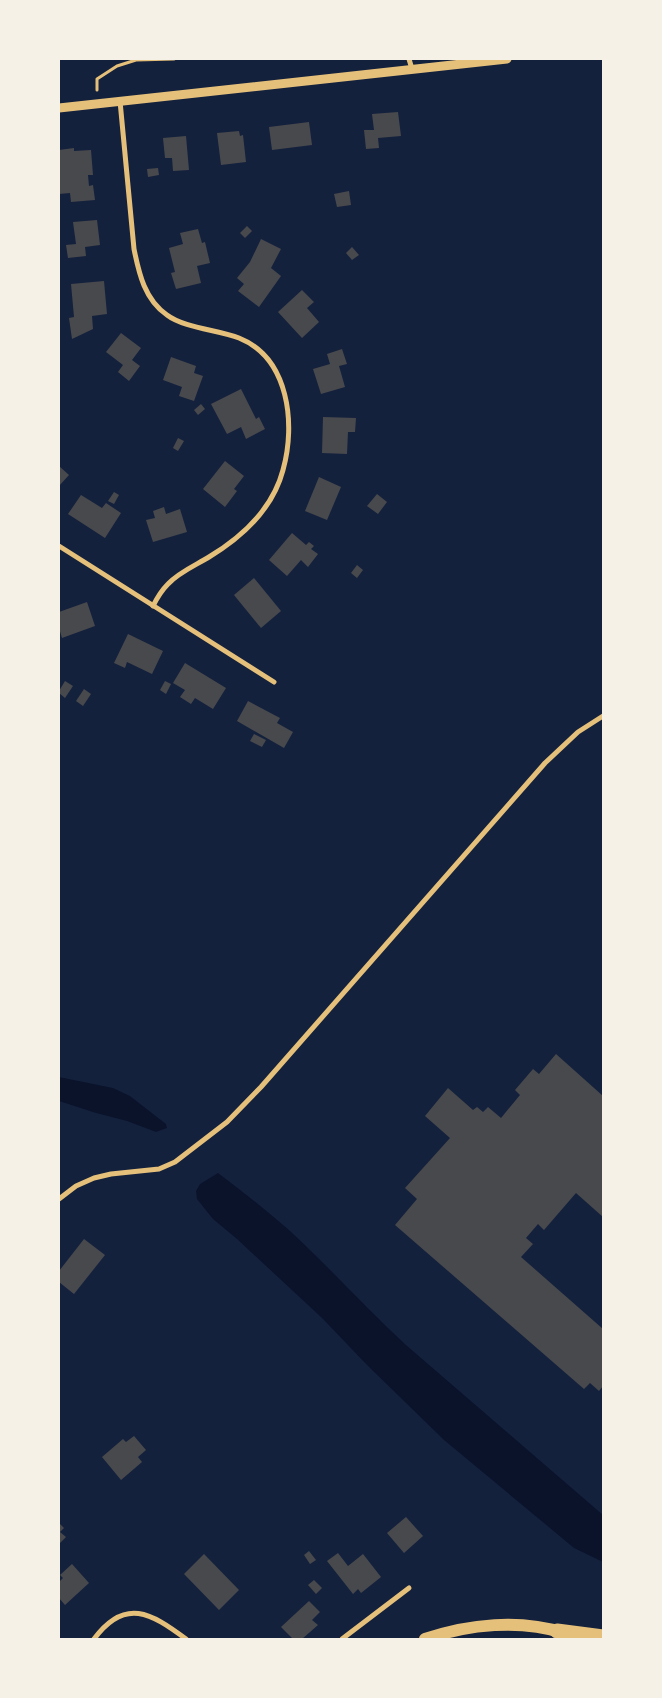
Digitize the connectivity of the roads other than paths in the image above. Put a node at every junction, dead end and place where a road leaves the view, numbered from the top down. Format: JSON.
{"nodes":[{"id":1,"x":409,"y":59,"type":"edge"},
{"id":2,"x":507,"y":59,"type":"edge"},
{"id":3,"x":412,"y":69,"type":"junction"},
{"id":4,"x":120,"y":101,"type":"junction"},
{"id":5,"x":59,"y":108,"type":"edge"},
{"id":6,"x":59,"y":546,"type":"edge"},
{"id":7,"x":153,"y":606,"type":"junction"},
{"id":8,"x":274,"y":682,"type":"dead end"},
{"id":9,"x":603,"y":716,"type":"edge"},
{"id":10,"x":59,"y":1200,"type":"edge"},
{"id":11,"x":409,"y":1588,"type":"dead end"},
{"id":12,"x":557,"y":1630,"type":"junction"},
{"id":13,"x":603,"y":1637,"type":"edge"},
{"id":14,"x":94,"y":1639,"type":"edge"},
{"id":15,"x":186,"y":1639,"type":"edge"},
{"id":16,"x":342,"y":1639,"type":"edge"},
{"id":17,"x":425,"y":1639,"type":"edge"},
{"id":18,"x":586,"y":1639,"type":"edge"}],
"edges":[{"from":1,"to":3,"type":"street"},
{"from":2,"to":3,"type":"street"},
{"from":3,"to":4,"type":"street"},
{"from":4,"to":5,"type":"street"},
{"from":4,"to":7,"type":"street"},
{"from":6,"to":7,"type":"street"},
{"from":7,"to":8,"type":"street"},
{"from":9,"to":10,"type":"street"},
{"from":11,"to":16,"type":"street"},
{"from":12,"to":13,"type":"highway"},
{"from":12,"to":17,"type":"main road"},
{"from":12,"to":18,"type":"main road"},
{"from":14,"to":15,"type":"street"}]}
